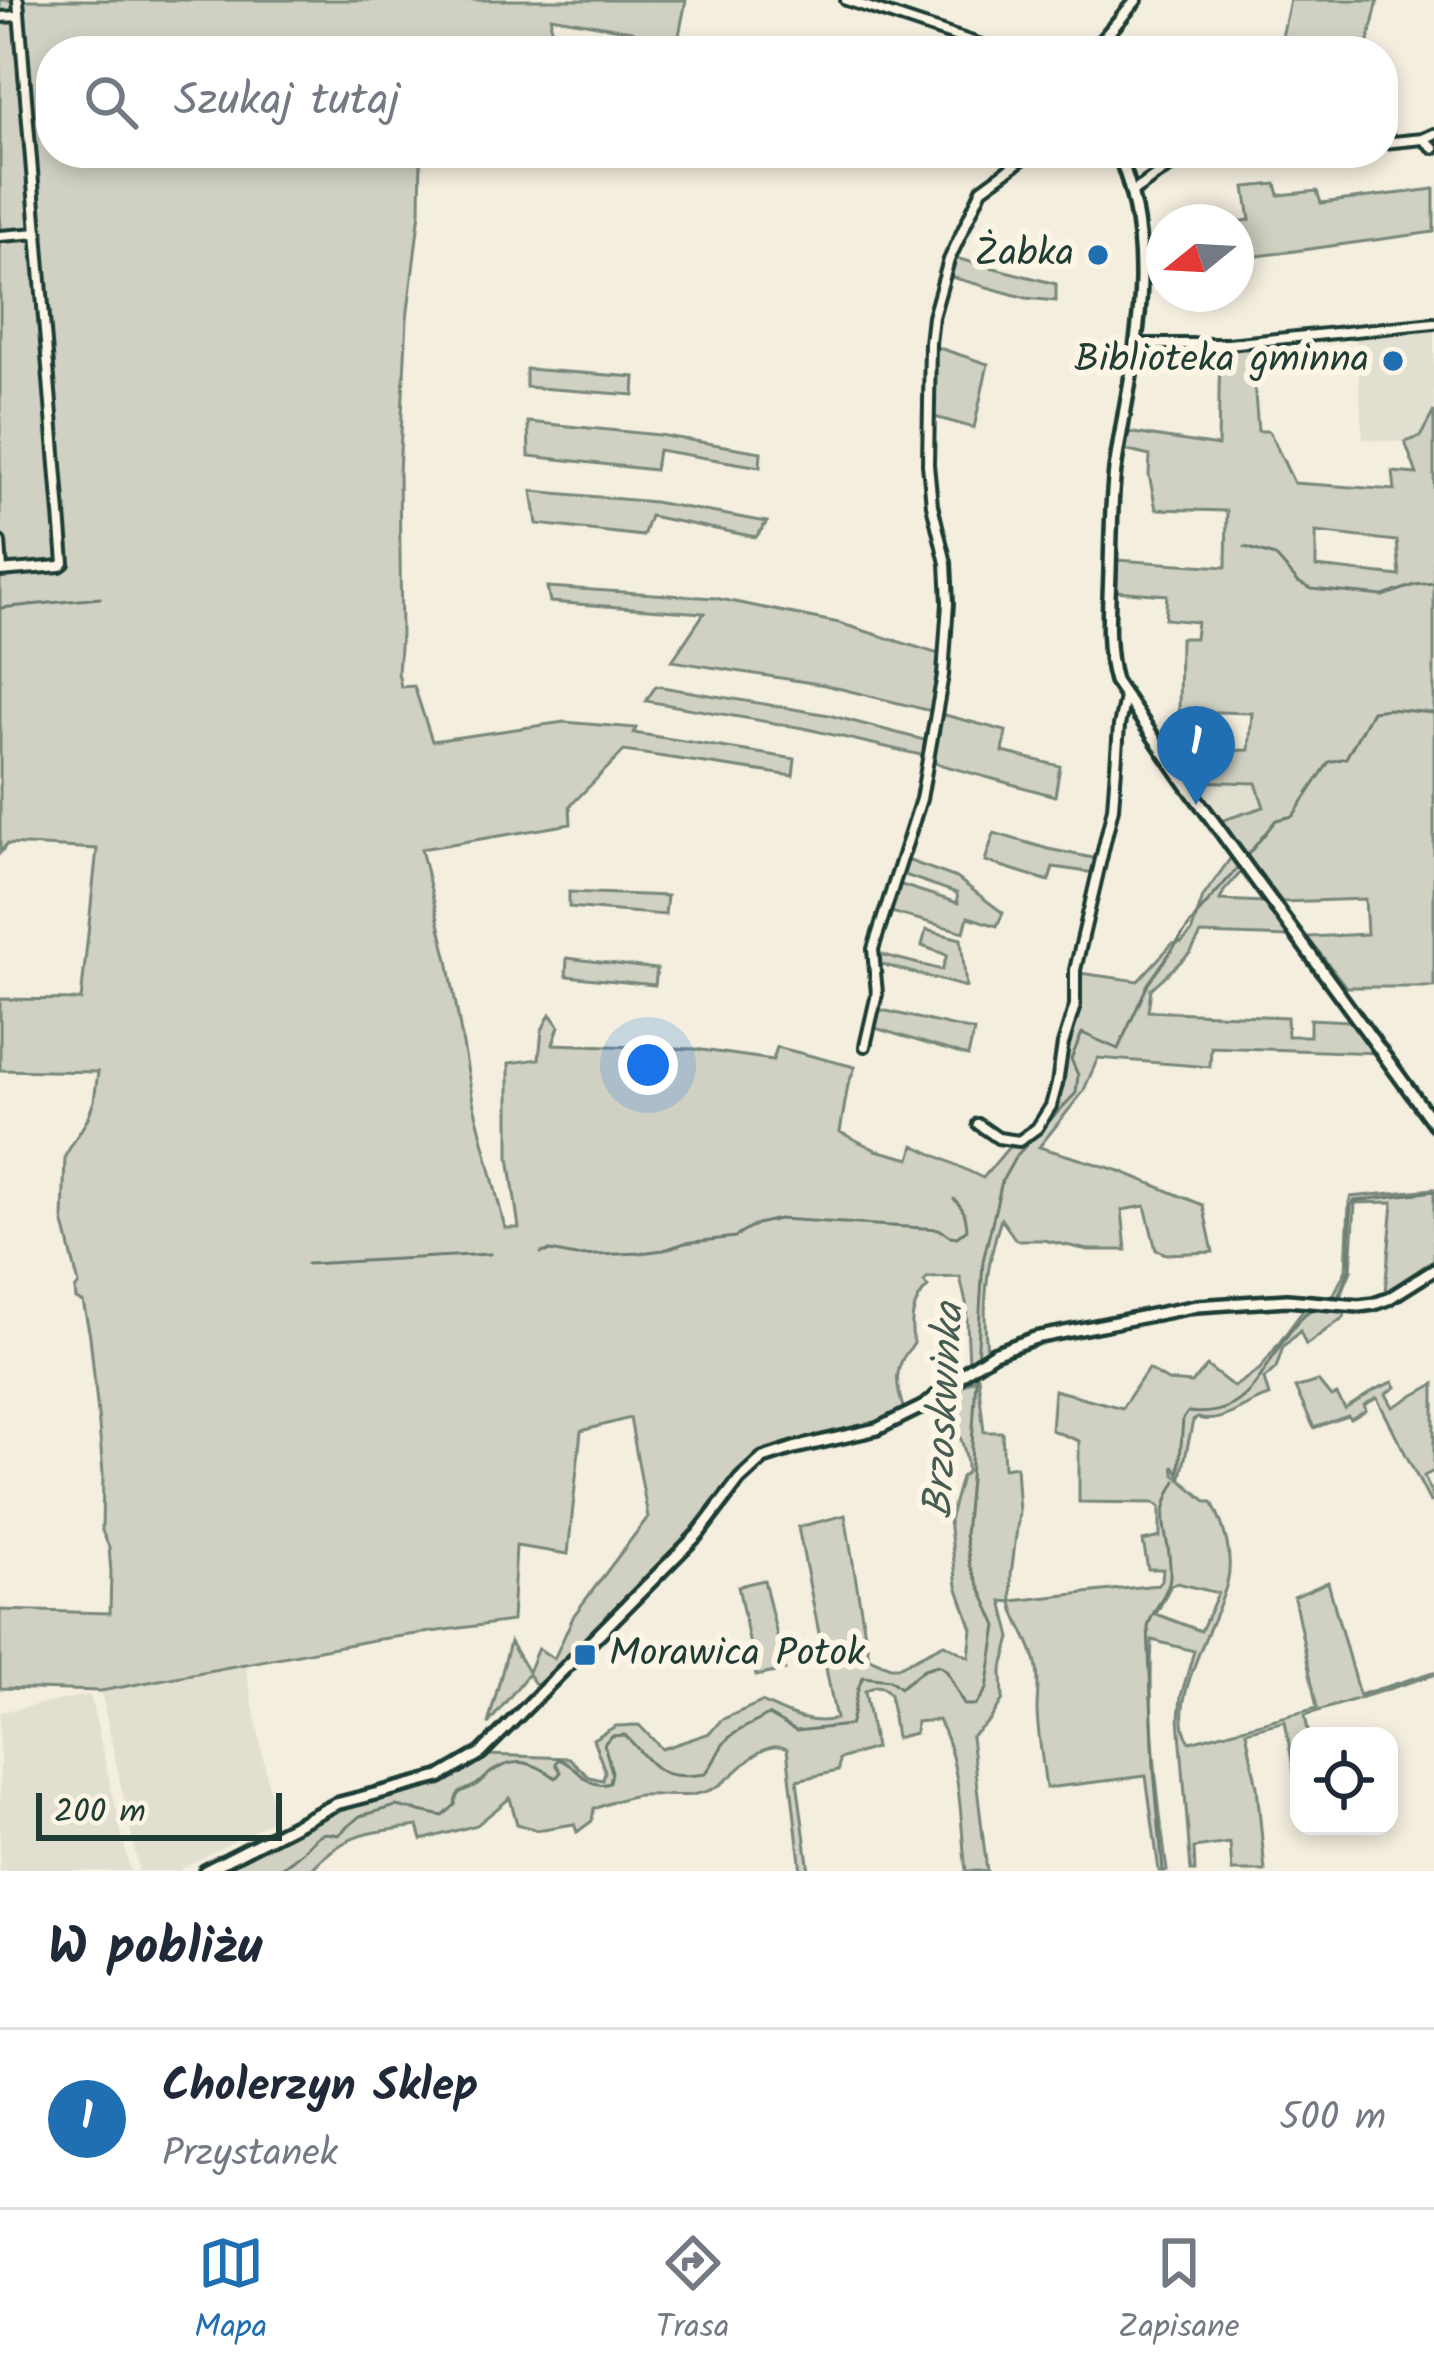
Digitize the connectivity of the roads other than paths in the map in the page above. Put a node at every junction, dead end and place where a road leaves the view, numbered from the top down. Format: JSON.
{"nodes":[{"id":1,"x":18,"y":0,"type":"edge"},
{"id":2,"x":846,"y":0,"type":"edge"},
{"id":3,"x":1136,"y":0,"type":"edge"},
{"id":4,"x":20,"y":16,"type":"junction"},
{"id":5,"x":0,"y":17,"type":"edge"},
{"id":6,"x":955,"y":36,"type":"edge"},
{"id":7,"x":1106,"y":36,"type":"edge"},
{"id":8,"x":1434,"y":134,"type":"edge"},
{"id":9,"x":1423,"y":139,"type":"junction"},
{"id":10,"x":1398,"y":142,"type":"edge"},
{"id":11,"x":1434,"y":148,"type":"edge"},
{"id":12,"x":1011,"y":168,"type":"edge"},
{"id":13,"x":1123,"y":168,"type":"edge"},
{"id":14,"x":1167,"y":168,"type":"edge"},
{"id":15,"x":1132,"y":192,"type":"junction"},
{"id":16,"x":38,"y":233,"type":"junction"},
{"id":17,"x":0,"y":236,"type":"edge"},
{"id":18,"x":1434,"y":323,"type":"edge"},
{"id":19,"x":1136,"y":344,"type":"junction"},
{"id":20,"x":0,"y":542,"type":"edge"},
{"id":21,"x":1,"y":571,"type":"edge"},
{"id":22,"x":1125,"y":697,"type":"junction"},
{"id":23,"x":865,"y":1046,"type":"dead end"},
{"id":24,"x":978,"y":1124,"type":"dead end"},
{"id":25,"x":1434,"y":1124,"type":"edge"},
{"id":26,"x":1434,"y":1270,"type":"edge"},
{"id":27,"x":205,"y":1871,"type":"edge"}],
"edges":[{"from":1,"to":4,"type":"street"},
{"from":2,"to":6,"type":"street"},
{"from":3,"to":7,"type":"street"},
{"from":4,"to":5,"type":"street"},
{"from":4,"to":16,"type":"street"},
{"from":8,"to":9,"type":"street"},
{"from":9,"to":10,"type":"street"},
{"from":9,"to":11,"type":"street"},
{"from":12,"to":23,"type":"street"},
{"from":13,"to":15,"type":"street"},
{"from":14,"to":15,"type":"street"},
{"from":15,"to":19,"type":"street"},
{"from":16,"to":17,"type":"street"},
{"from":16,"to":21,"type":"street"},
{"from":18,"to":19,"type":"street"},
{"from":19,"to":22,"type":"street"},
{"from":20,"to":21,"type":"street"},
{"from":22,"to":24,"type":"street"},
{"from":22,"to":25,"type":"street"},
{"from":26,"to":27,"type":"street"}]}
